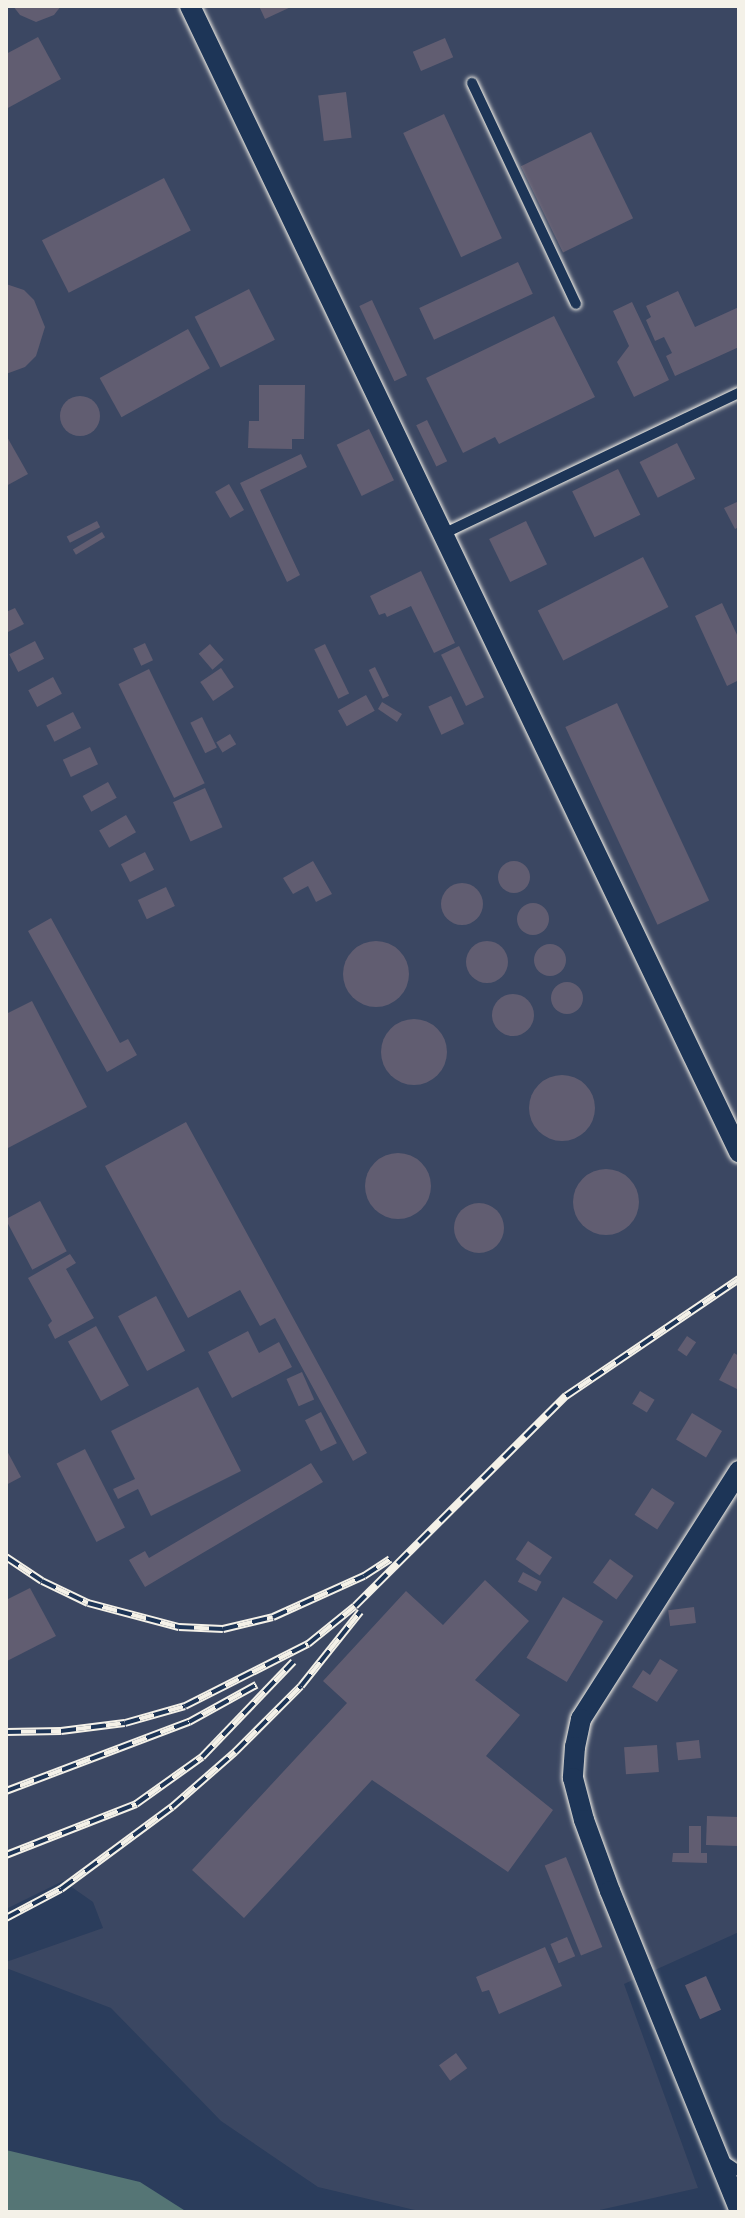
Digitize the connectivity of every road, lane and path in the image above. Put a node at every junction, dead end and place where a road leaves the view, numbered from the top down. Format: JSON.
{"nodes":[{"id":1,"x":190,"y":6,"type":"edge"},
{"id":2,"x":472,"y":83,"type":"dead end"},
{"id":3,"x":576,"y":304,"type":"dead end"},
{"id":4,"x":739,"y":393,"type":"edge"},
{"id":5,"x":443,"y":534,"type":"junction"},
{"id":6,"x":739,"y":1152,"type":"edge"},
{"id":7,"x":739,"y":1471,"type":"edge"},
{"id":8,"x":720,"y":2158,"type":"junction"},
{"id":9,"x":739,"y":2171,"type":"edge"},
{"id":10,"x":739,"y":2208,"type":"edge"}],
"edges":[{"from":1,"to":5,"type":"street"},
{"from":2,"to":3,"type":"lane"},
{"from":4,"to":5,"type":"lane"},
{"from":5,"to":6,"type":"street"},
{"from":7,"to":8,"type":"street"},
{"from":8,"to":9,"type":"lane"},
{"from":8,"to":10,"type":"street"}]}
